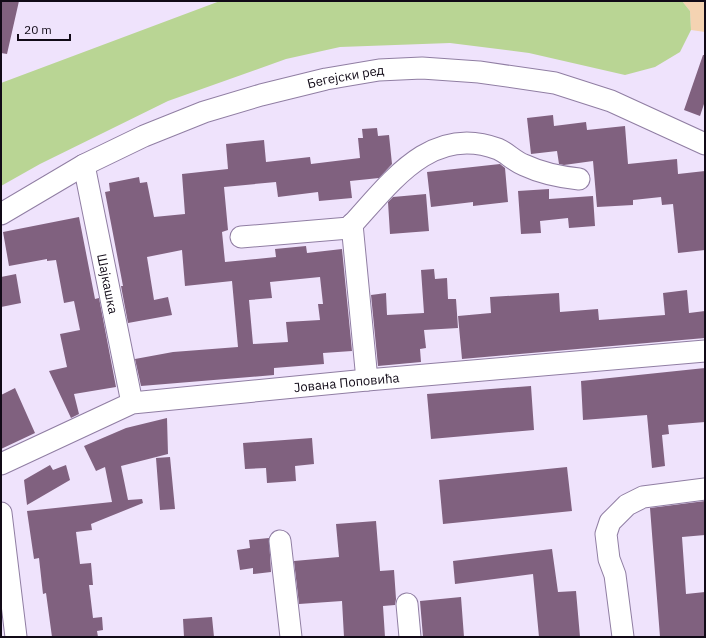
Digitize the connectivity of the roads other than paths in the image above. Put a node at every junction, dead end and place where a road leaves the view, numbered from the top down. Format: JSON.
{"nodes":[{"id":1,"x":705,"y":144,"type":"edge"},
{"id":2,"x":84,"y":166,"type":"junction"},
{"id":3,"x":579,"y":179,"type":"dead end"},
{"id":4,"x":1,"y":214,"type":"edge"},
{"id":5,"x":352,"y":224,"type":"junction"},
{"id":6,"x":241,"y":237,"type":"dead end"},
{"id":7,"x":705,"y":351,"type":"edge"},
{"id":8,"x":366,"y":380,"type":"junction"},
{"id":9,"x":132,"y":403,"type":"junction"},
{"id":10,"x":1,"y":464,"type":"edge"},
{"id":11,"x":705,"y":489,"type":"edge"},
{"id":12,"x":1,"y":513,"type":"edge"},
{"id":13,"x":280,"y":541,"type":"dead end"},
{"id":14,"x":407,"y":604,"type":"dead end"},
{"id":15,"x":16,"y":637,"type":"edge"},
{"id":16,"x":291,"y":637,"type":"edge"},
{"id":17,"x":410,"y":637,"type":"edge"},
{"id":18,"x":623,"y":637,"type":"edge"}],
"edges":[{"from":1,"to":2,"type":"street","name":"Бегејски ред"},
{"from":2,"to":4,"type":"street","name":"Бегејски ред"},
{"from":2,"to":9,"type":"street","name":"Шајкашка"},
{"from":3,"to":5,"type":"street"},
{"from":5,"to":6,"type":"street"},
{"from":5,"to":8,"type":"street"},
{"from":7,"to":8,"type":"street","name":"Јована Поповића"},
{"from":8,"to":9,"type":"street","name":"Јована Поповића"},
{"from":9,"to":10,"type":"street","name":"Јована Поповића"},
{"from":11,"to":18,"type":"street"},
{"from":12,"to":15,"type":"street"},
{"from":13,"to":16,"type":"street"},
{"from":14,"to":17,"type":"street"}]}
